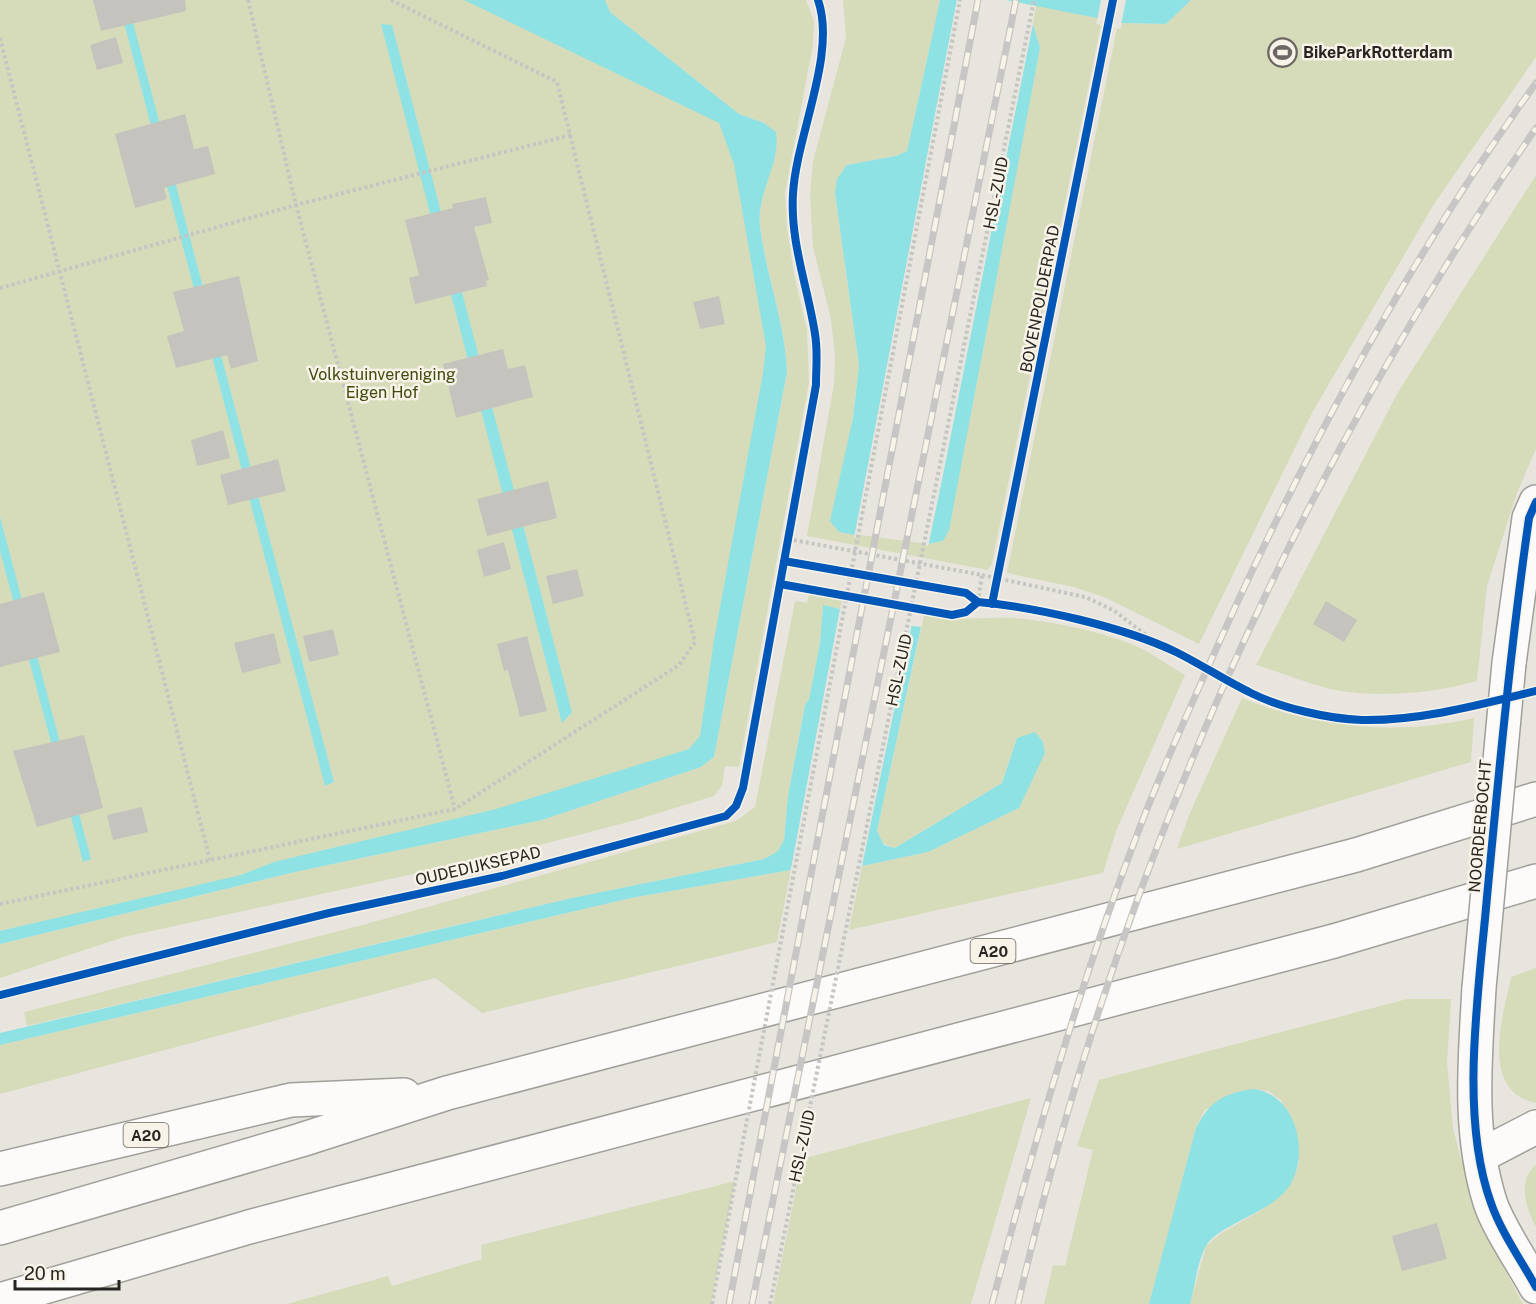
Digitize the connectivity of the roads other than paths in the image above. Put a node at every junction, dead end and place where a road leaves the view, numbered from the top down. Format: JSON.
{"nodes":[{"id":1,"x":1536,"y":502,"type":"edge"},
{"id":2,"x":1536,"y":799,"type":"edge"},
{"id":3,"x":1536,"y":882,"type":"edge"},
{"id":4,"x":447,"y":1093,"type":"junction"},
{"id":5,"x":1536,"y":1127,"type":"edge"},
{"id":6,"x":1480,"y":1156,"type":"junction"},
{"id":7,"x":0,"y":1169,"type":"edge"},
{"id":8,"x":0,"y":1228,"type":"edge"},
{"id":9,"x":1536,"y":1287,"type":"edge"},
{"id":10,"x":0,"y":1300,"type":"edge"}],
"edges":[{"from":1,"to":6,"type":"main road","name":"NOORDERBOCHT","bridge":true},
{"from":2,"to":4,"type":"main road","number":"A20"},
{"from":3,"to":10,"type":"main road"},
{"from":4,"to":7,"type":"main road","number":"A20"},
{"from":4,"to":8,"type":"main road","number":"A20"},
{"from":5,"to":6,"type":"main road"},
{"from":6,"to":9,"type":"main road","name":"NOORDERBOCHT"}]}
